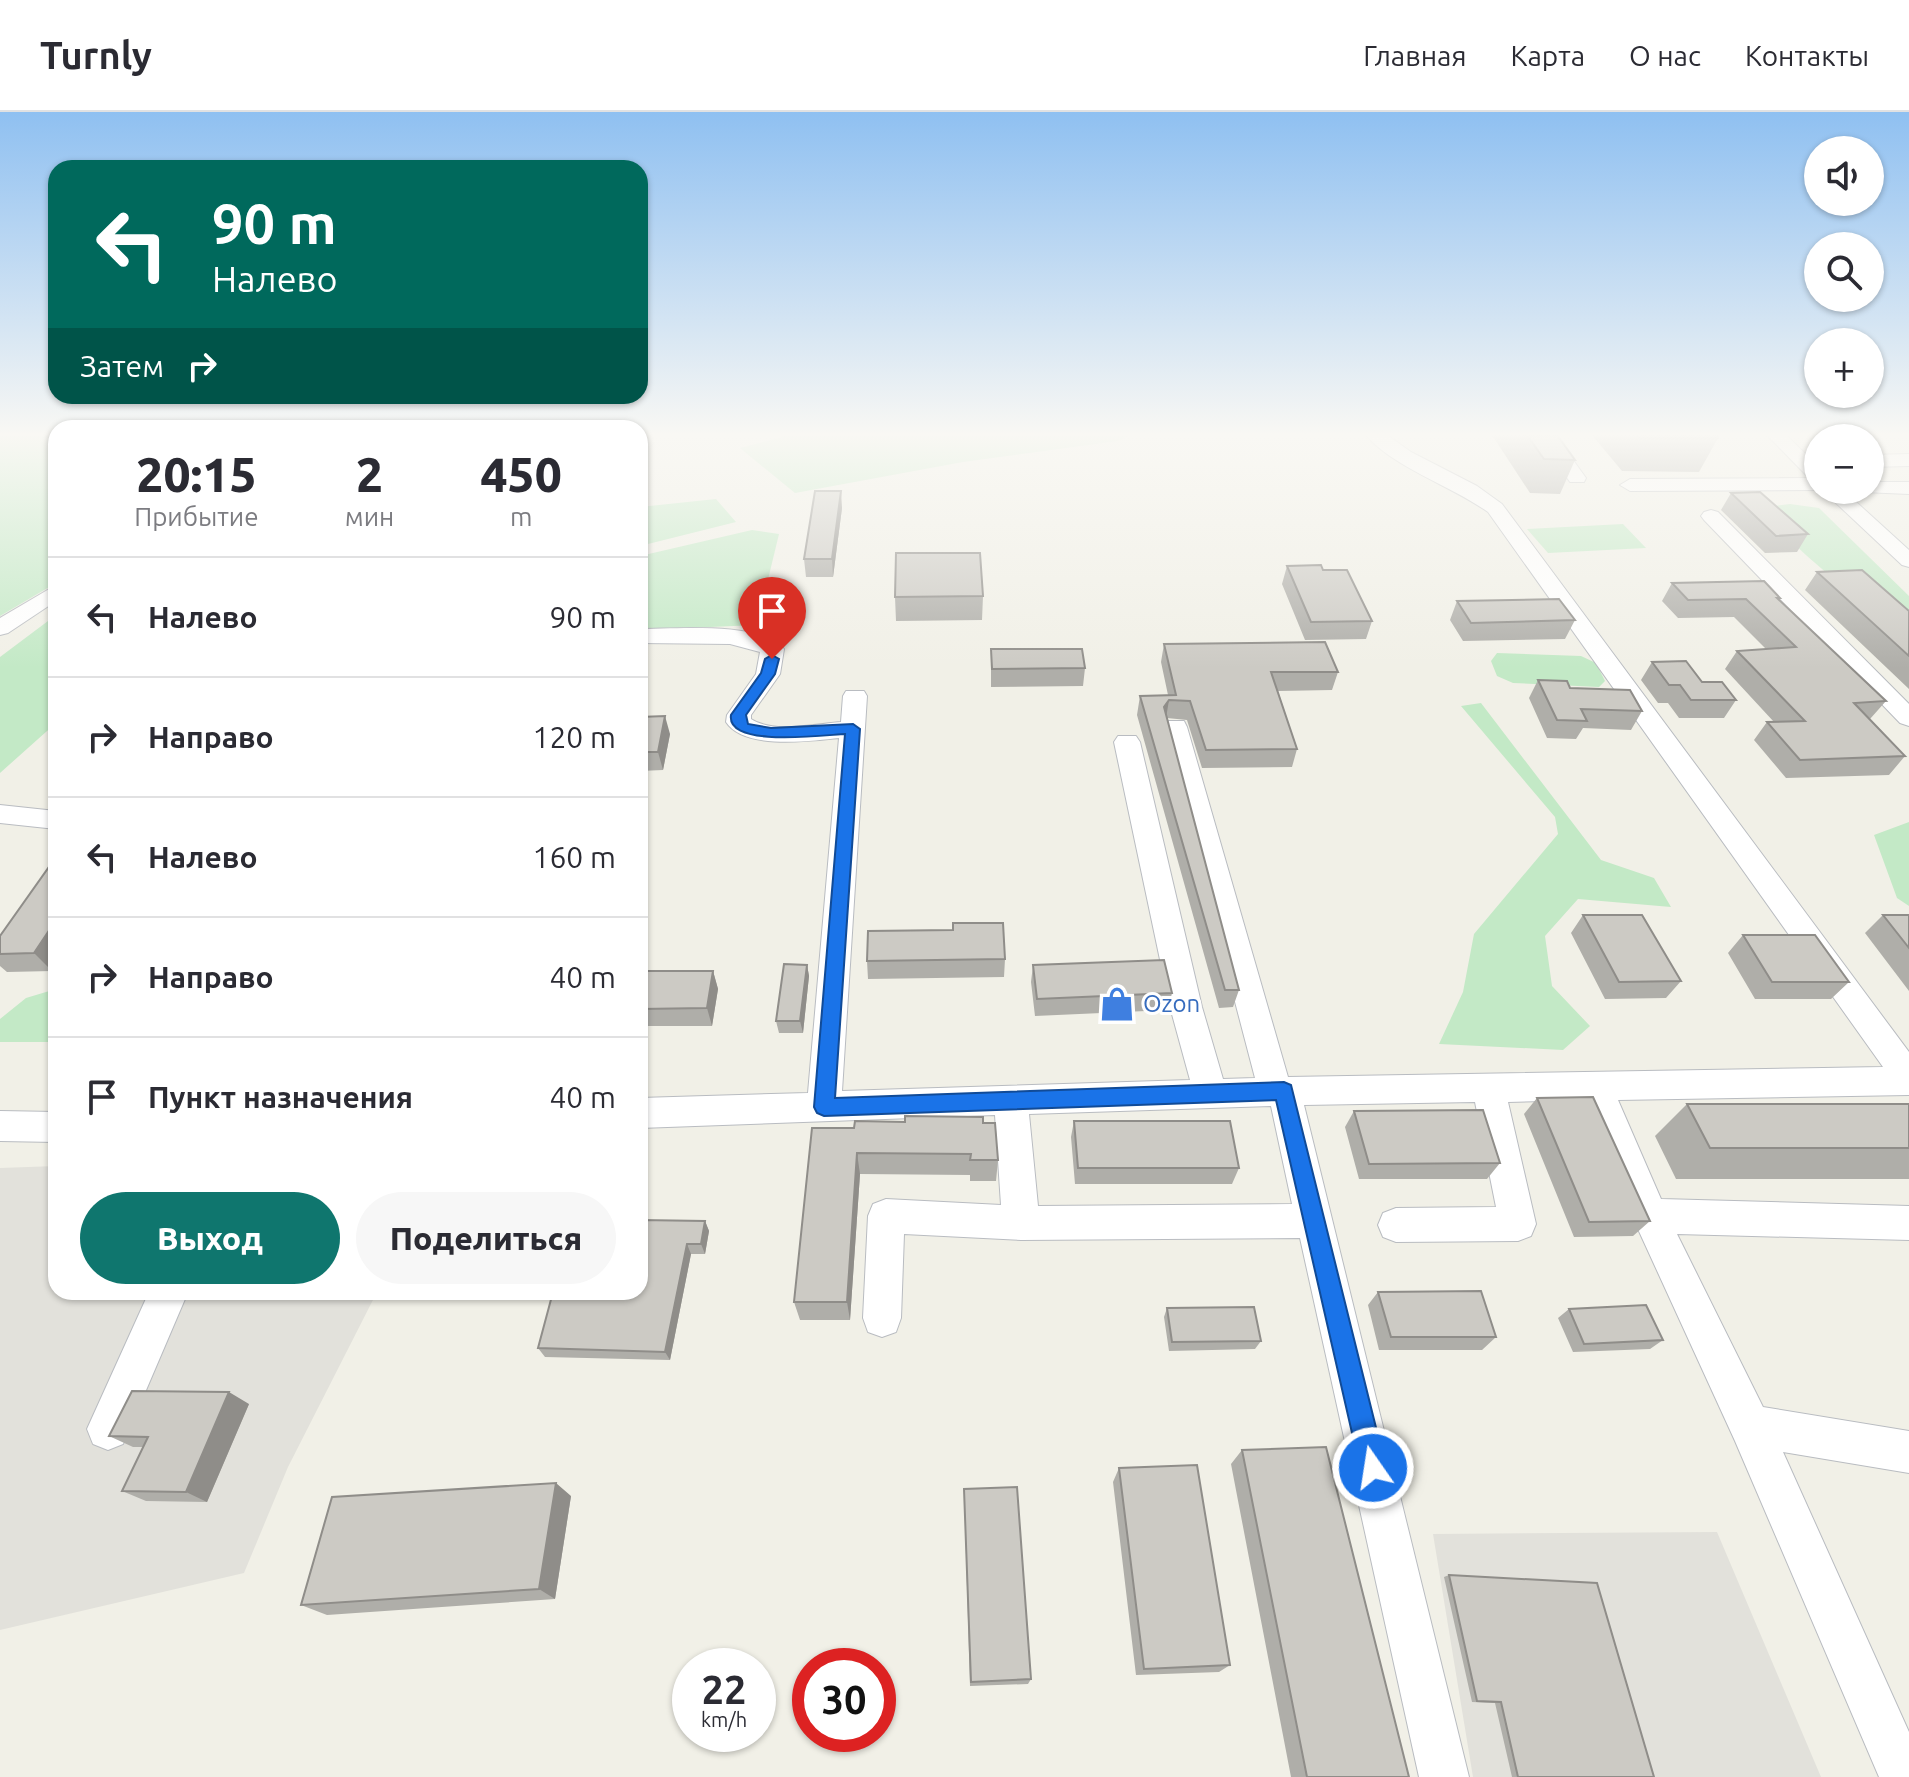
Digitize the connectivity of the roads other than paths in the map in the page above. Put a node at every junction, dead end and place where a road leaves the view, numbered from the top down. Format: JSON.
{"nodes":[{"id":1,"x":1498,"y":513,"type":"edge"},
{"id":2,"x":1857,"y":513,"type":"edge"},
{"id":3,"x":1711,"y":516,"type":"dead end"},
{"id":4,"x":1909,"y":561,"type":"edge"},
{"id":5,"x":48,"y":596,"type":"edge"},
{"id":6,"x":0,"y":628,"type":"edge"},
{"id":7,"x":648,"y":636,"type":"edge"},
{"id":8,"x":855,"y":696,"type":"dead end"},
{"id":9,"x":1909,"y":718,"type":"edge"},
{"id":10,"x":1175,"y":727,"type":"dead end"},
{"id":11,"x":853,"y":729,"type":"junction"},
{"id":12,"x":1127,"y":742,"type":"dead end"},
{"id":13,"x":2,"y":814,"type":"edge"},
{"id":14,"x":48,"y":819,"type":"edge"},
{"id":15,"x":1909,"y":1080,"type":"edge"},
{"id":16,"x":1595,"y":1085,"type":"junction"},
{"id":17,"x":1488,"y":1086,"type":"junction"},
{"id":18,"x":1280,"y":1091,"type":"junction"},
{"id":19,"x":1211,"y":1094,"type":"junction"},
{"id":20,"x":1011,"y":1101,"type":"junction"},
{"id":21,"x":824,"y":1107,"type":"junction"},
{"id":22,"x":648,"y":1113,"type":"edge"},
{"id":23,"x":0,"y":1126,"type":"edge"},
{"id":24,"x":48,"y":1127,"type":"edge"},
{"id":25,"x":1650,"y":1216,"type":"junction"},
{"id":26,"x":1316,"y":1221,"type":"junction"},
{"id":27,"x":1021,"y":1223,"type":"junction"},
{"id":28,"x":1909,"y":1223,"type":"edge"},
{"id":29,"x":1396,"y":1225,"type":"dead end"},
{"id":30,"x":165,"y":1300,"type":"edge"},
{"id":31,"x":882,"y":1318,"type":"dead end"},
{"id":32,"x":1750,"y":1426,"type":"junction"},
{"id":33,"x":108,"y":1429,"type":"dead end"},
{"id":34,"x":1909,"y":1452,"type":"edge"},
{"id":35,"x":1444,"y":1777,"type":"edge"},
{"id":36,"x":1904,"y":1777,"type":"edge"}],
"edges":[{"from":1,"to":15,"type":"street"},
{"from":2,"to":4,"type":"street"},
{"from":3,"to":9,"type":"street"},
{"from":5,"to":6,"type":"street"},
{"from":7,"to":11,"type":"street"},
{"from":8,"to":11,"type":"street"},
{"from":10,"to":18,"type":"street"},
{"from":11,"to":21,"type":"street"},
{"from":12,"to":19,"type":"street"},
{"from":13,"to":14,"type":"street"},
{"from":15,"to":16,"type":"street"},
{"from":16,"to":17,"type":"street"},
{"from":16,"to":25,"type":"street"},
{"from":17,"to":18,"type":"street"},
{"from":17,"to":29,"type":"street"},
{"from":18,"to":19,"type":"street"},
{"from":18,"to":26,"type":"street"},
{"from":19,"to":20,"type":"street"},
{"from":20,"to":21,"type":"street"},
{"from":20,"to":27,"type":"street"},
{"from":21,"to":22,"type":"street"},
{"from":23,"to":24,"type":"street"},
{"from":25,"to":28,"type":"street"},
{"from":25,"to":32,"type":"street"},
{"from":26,"to":27,"type":"street"},
{"from":26,"to":35,"type":"street"},
{"from":27,"to":31,"type":"street"},
{"from":30,"to":33,"type":"street"},
{"from":32,"to":34,"type":"street"},
{"from":32,"to":36,"type":"street"}]}
